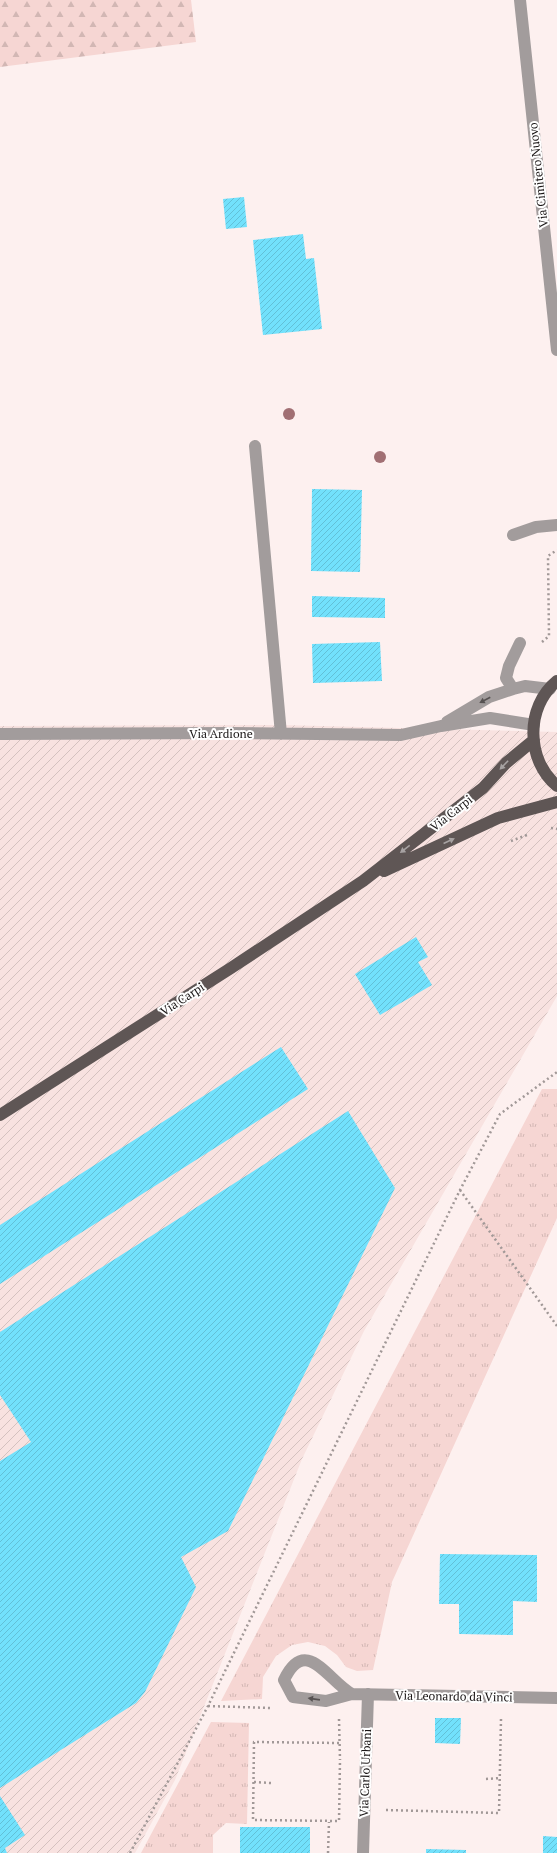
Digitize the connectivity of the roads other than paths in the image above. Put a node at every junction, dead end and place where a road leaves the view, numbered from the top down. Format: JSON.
{"nodes":[{"id":1,"x":520,"y":0,"type":"edge"},
{"id":2,"x":557,"y":350,"type":"edge"},
{"id":3,"x":255,"y":446,"type":"dead end"},
{"id":4,"x":557,"y":525,"type":"edge"},
{"id":5,"x":513,"y":535,"type":"dead end"},
{"id":6,"x":520,"y":643,"type":"dead end"},
{"id":7,"x":553,"y":685,"type":"edge"},
{"id":8,"x":513,"y":689,"type":"junction"},
{"id":9,"x":534,"y":725,"type":"junction"},
{"id":10,"x":441,"y":726,"type":"junction"},
{"id":11,"x":0,"y":734,"type":"edge"},
{"id":12,"x":281,"y":734,"type":"junction"},
{"id":13,"x":534,"y":740,"type":"junction"},
{"id":14,"x":557,"y":786,"type":"edge"},
{"id":15,"x":557,"y":802,"type":"edge"},
{"id":16,"x":363,"y":881,"type":"junction"},
{"id":17,"x":0,"y":1116,"type":"edge"},
{"id":18,"x":352,"y":1694,"type":"junction"},
{"id":19,"x":368,"y":1694,"type":"junction"},
{"id":20,"x":557,"y":1698,"type":"edge"},
{"id":21,"x":363,"y":1853,"type":"edge"}],
"edges":[{"from":1,"to":2,"type":"street","name":"Via Cimitero Nuovo"},
{"from":3,"to":12,"type":"street"},
{"from":4,"to":5,"type":"street"},
{"from":6,"to":8,"type":"street"},
{"from":7,"to":8,"type":"street","name":"Via Ardione"},
{"from":7,"to":9,"type":"main road"},
{"from":8,"to":10,"type":"street","name":"Via Ardione","one_way":true},
{"from":9,"to":10,"type":"street","name":"Via Ardione"},
{"from":9,"to":13,"type":"main road"},
{"from":10,"to":12,"type":"street","name":"Via Ardione"},
{"from":11,"to":12,"type":"street","name":"Via Ardione"},
{"from":13,"to":14,"type":"main road"},
{"from":13,"to":16,"type":"main road","name":"Via Carpi","one_way":true},
{"from":16,"to":15,"type":"main road","name":"Via Carpi","one_way":true},
{"from":16,"to":17,"type":"main road","name":"Via Carpi"},
{"from":18,"to":18,"type":"street","name":"Via Leonardo da Vinci","one_way":true},
{"from":18,"to":19,"type":"street","name":"Via Leonardo da Vinci"},
{"from":19,"to":20,"type":"street","name":"Via Leonardo da Vinci"},
{"from":19,"to":21,"type":"street","name":"Via Carlo Urbani"}]}
